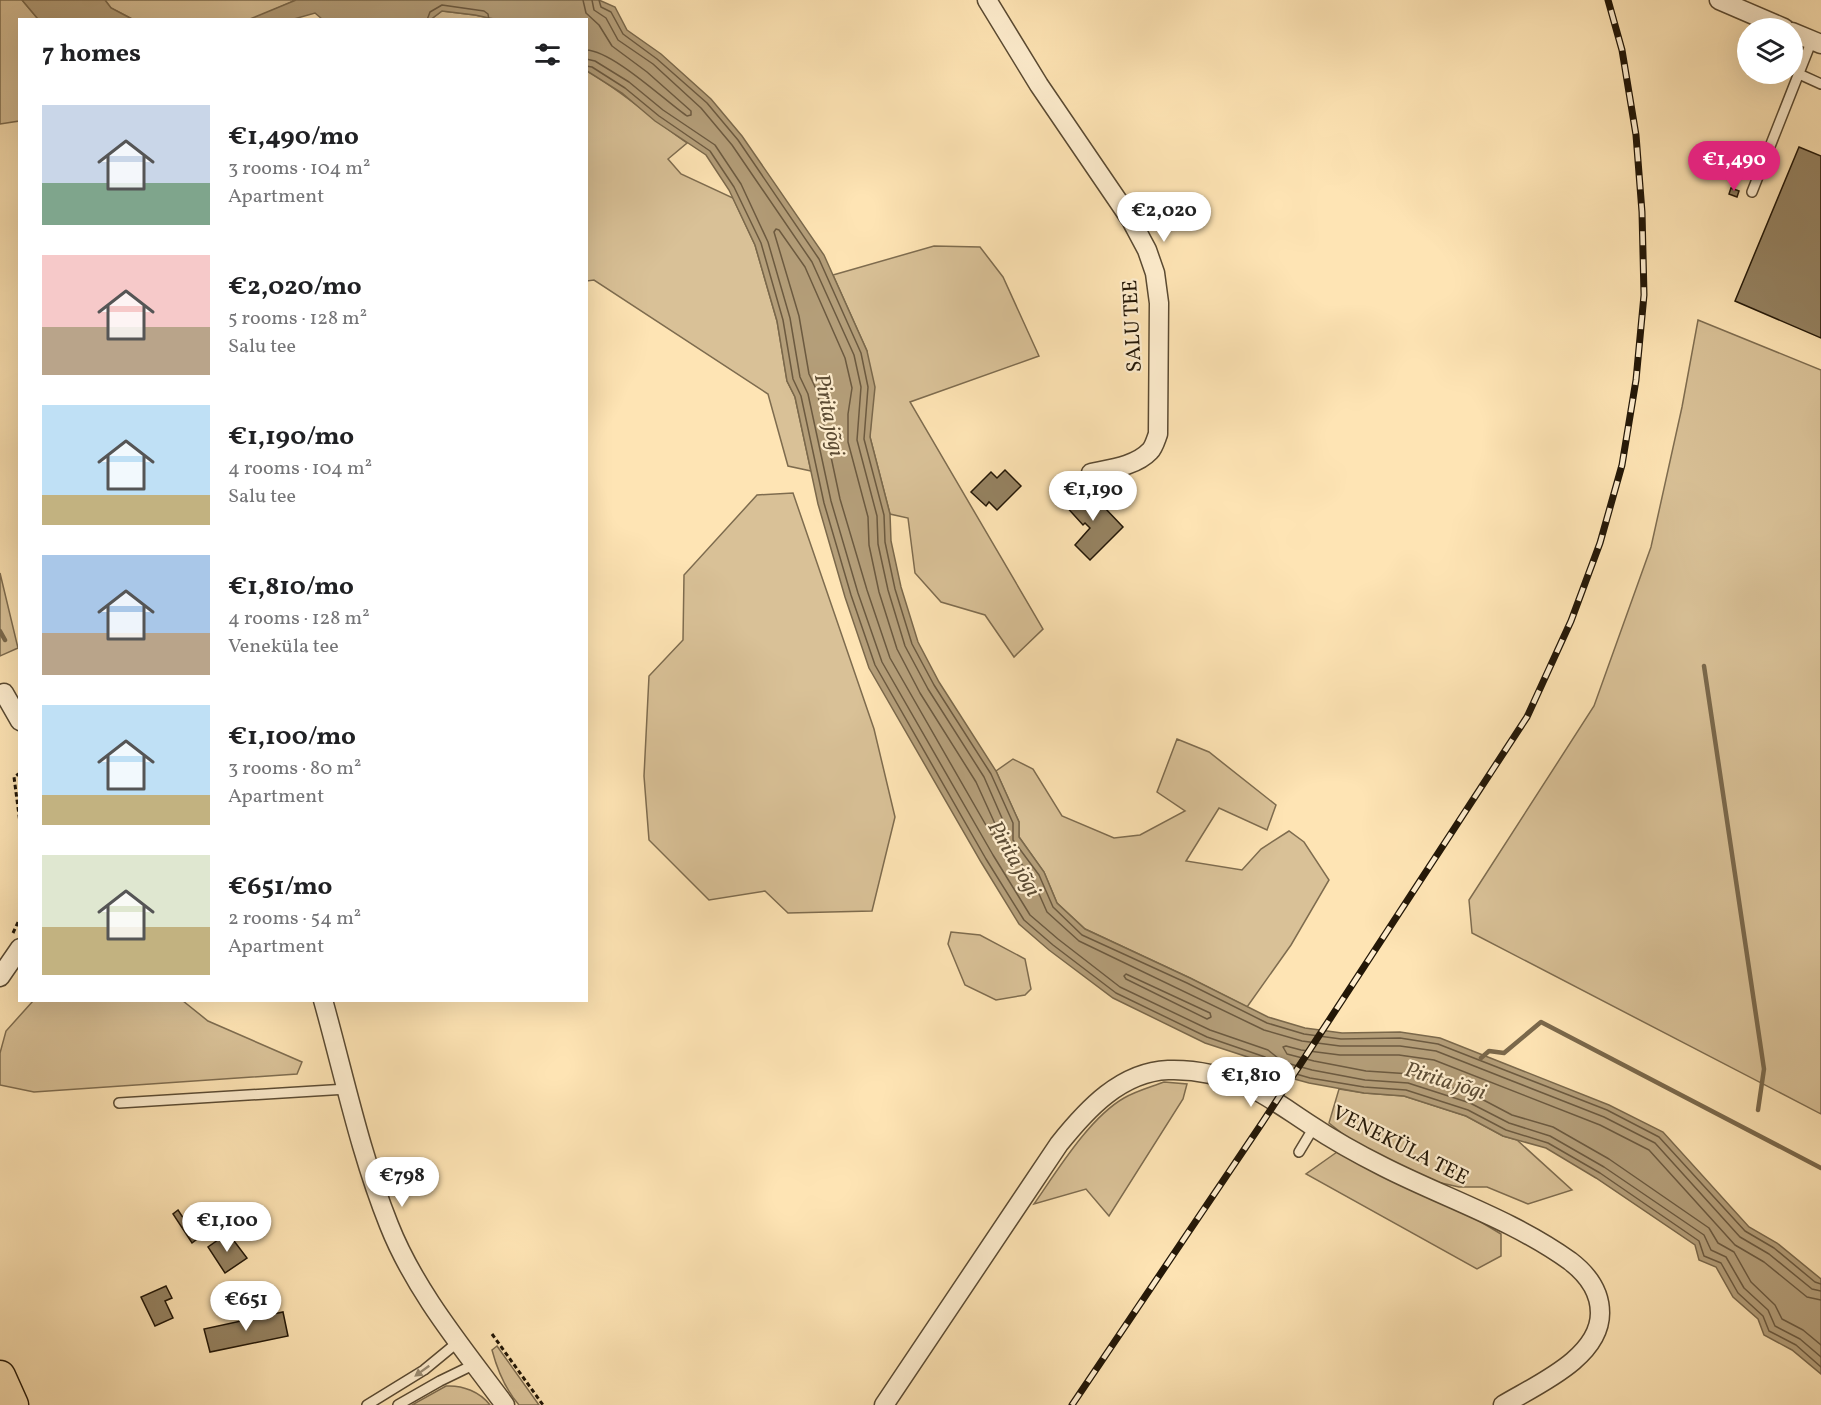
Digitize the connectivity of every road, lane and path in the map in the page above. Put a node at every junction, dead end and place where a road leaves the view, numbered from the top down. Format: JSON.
{"nodes":[{"id":1,"x":987,"y":0,"type":"edge"},
{"id":2,"x":1719,"y":0,"type":"edge"},
{"id":3,"x":1761,"y":18,"type":"edge"},
{"id":4,"x":1803,"y":36,"type":"edge"},
{"id":5,"x":1817,"y":42,"type":"edge"},
{"id":6,"x":1803,"y":67,"type":"edge"},
{"id":7,"x":1803,"y":76,"type":"edge"},
{"id":8,"x":1795,"y":84,"type":"edge"},
{"id":9,"x":1821,"y":84,"type":"edge"},
{"id":10,"x":1752,"y":192,"type":"dead end"},
{"id":11,"x":1091,"y":473,"type":"dead end"},
{"id":12,"x":4,"y":693,"type":"dead end"},
{"id":13,"x":18,"y":718,"type":"edge"},
{"id":14,"x":18,"y":774,"type":"edge"},
{"id":15,"x":18,"y":808,"type":"edge"},
{"id":16,"x":18,"y":951,"type":"edge"},
{"id":17,"x":0,"y":977,"type":"edge"},
{"id":18,"x":324,"y":1002,"type":"edge"},
{"id":19,"x":347,"y":1089,"type":"junction"},
{"id":20,"x":119,"y":1102,"type":"dead end"},
{"id":21,"x":1314,"y":1127,"type":"junction"},
{"id":22,"x":1299,"y":1152,"type":"dead end"},
{"id":23,"x":492,"y":1334,"type":"dead end"},
{"id":24,"x":458,"y":1342,"type":"junction"},
{"id":25,"x":475,"y":1365,"type":"junction"},
{"id":26,"x":0,"y":1376,"type":"edge"},
{"id":27,"x":13,"y":1405,"type":"edge"},
{"id":28,"x":367,"y":1405,"type":"edge"},
{"id":29,"x":398,"y":1405,"type":"edge"},
{"id":30,"x":505,"y":1405,"type":"edge"},
{"id":31,"x":543,"y":1405,"type":"edge"},
{"id":32,"x":884,"y":1405,"type":"edge"},
{"id":33,"x":1503,"y":1405,"type":"edge"}],
"edges":[{"from":1,"to":11,"type":"street","name":"SALU TEE"},
{"from":2,"to":3,"type":"street"},
{"from":4,"to":5,"type":"street"},
{"from":5,"to":6,"type":"lane"},
{"from":7,"to":9,"type":"lane"},
{"from":8,"to":10,"type":"lane"},
{"from":12,"to":13,"type":"street"},
{"from":14,"to":15,"type":"path"},
{"from":16,"to":17,"type":"street"},
{"from":18,"to":19,"type":"street"},
{"from":19,"to":20,"type":"lane"},
{"from":19,"to":24,"type":"street"},
{"from":21,"to":22,"type":"lane"},
{"from":21,"to":32,"type":"street","name":"VENEKÜLA TEE"},
{"from":21,"to":33,"type":"street","name":"VENEKÜLA TEE"},
{"from":23,"to":31,"type":"path"},
{"from":24,"to":25,"type":"street"},
{"from":24,"to":28,"type":"lane","one_way":true},
{"from":25,"to":29,"type":"lane"},
{"from":25,"to":30,"type":"street"},
{"from":26,"to":27,"type":"highway"}]}
